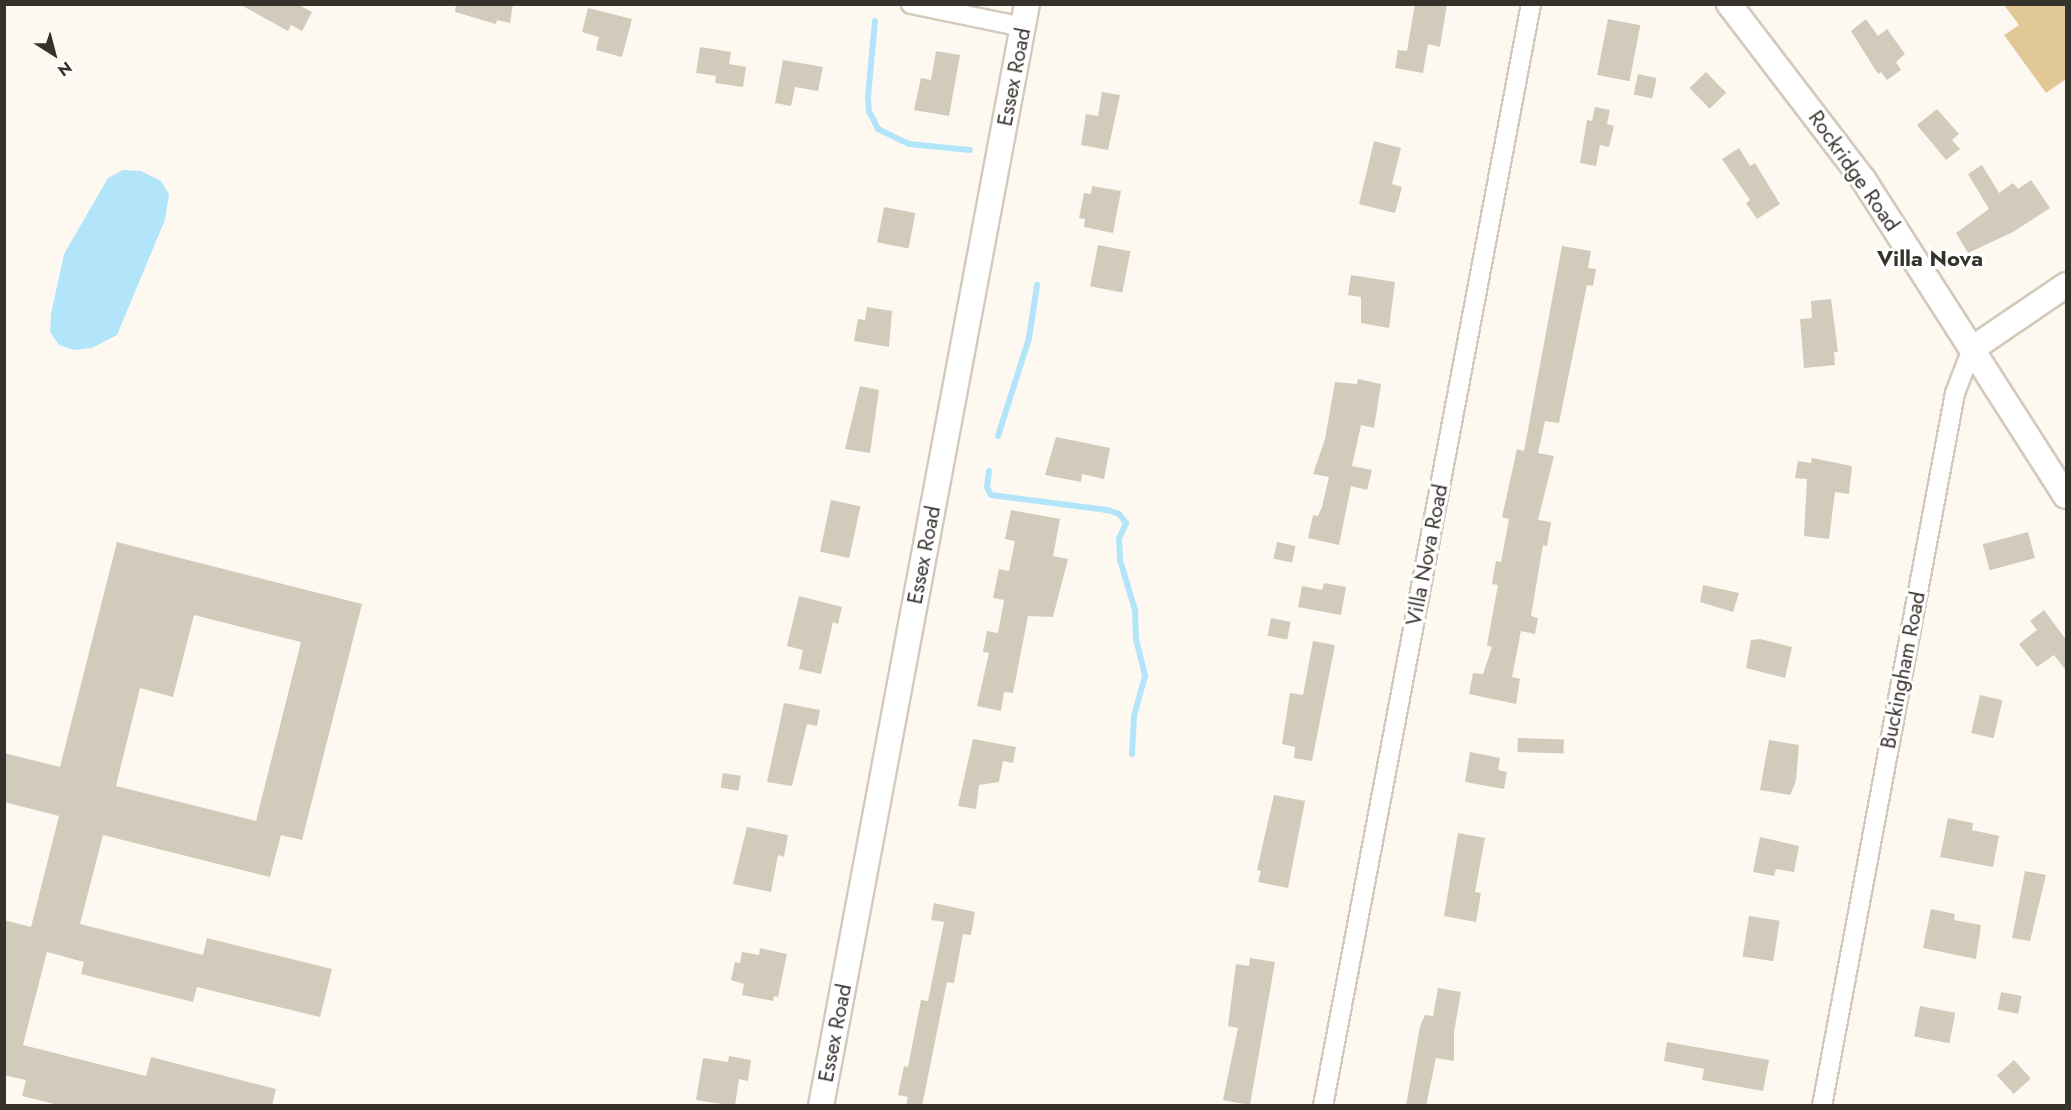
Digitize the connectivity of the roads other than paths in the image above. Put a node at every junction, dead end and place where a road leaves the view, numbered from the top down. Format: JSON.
{"nodes":[{"id":1,"x":911,"y":4,"type":"edge"},
{"id":2,"x":1531,"y":4,"type":"edge"},
{"id":3,"x":1729,"y":4,"type":"edge"},
{"id":4,"x":1025,"y":16,"type":"edge"},
{"id":5,"x":2067,"y":285,"type":"edge"},
{"id":6,"x":1971,"y":349,"type":"junction"},
{"id":7,"x":2067,"y":496,"type":"edge"},
{"id":8,"x":821,"y":1106,"type":"edge"},
{"id":9,"x":1323,"y":1106,"type":"edge"},
{"id":10,"x":1822,"y":1106,"type":"edge"}],
"edges":[{"from":1,"to":4,"type":"street"},
{"from":2,"to":9,"type":"street","name":"Villa Nova Road"},
{"from":3,"to":6,"type":"street","name":"Rockridge Road"},
{"from":4,"to":8,"type":"street","name":"Essex Road"},
{"from":5,"to":6,"type":"street"},
{"from":6,"to":7,"type":"street","name":"Rockridge Road"},
{"from":6,"to":10,"type":"street","name":"Buckingham Road"}]}
